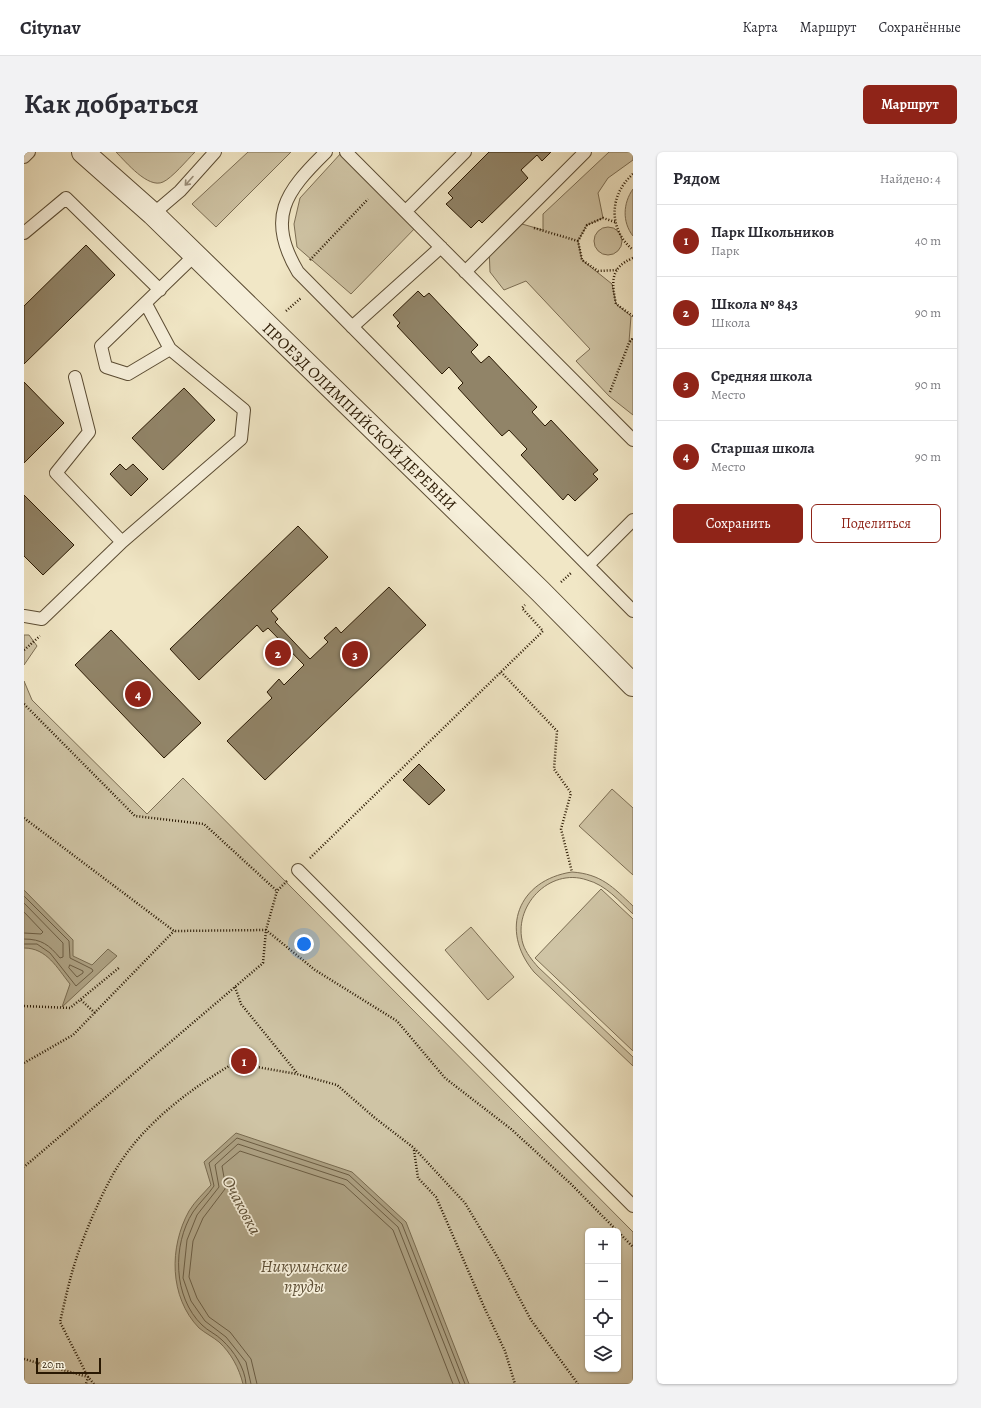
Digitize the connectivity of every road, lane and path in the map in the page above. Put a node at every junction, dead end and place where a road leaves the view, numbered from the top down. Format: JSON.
{"nodes":[{"id":1,"x":29,"y":152,"type":"edge"},
{"id":2,"x":83,"y":152,"type":"edge"},
{"id":3,"x":215,"y":152,"type":"edge"},
{"id":4,"x":326,"y":152,"type":"edge"},
{"id":5,"x":346,"y":152,"type":"edge"},
{"id":6,"x":465,"y":152,"type":"edge"},
{"id":7,"x":585,"y":152,"type":"edge"},
{"id":8,"x":24,"y":157,"type":"edge"},
{"id":9,"x":633,"y":174,"type":"edge"},
{"id":10,"x":380,"y":186,"type":"junction"},
{"id":11,"x":406,"y":211,"type":"junction"},
{"id":12,"x":153,"y":214,"type":"junction"},
{"id":13,"x":515,"y":222,"type":"junction"},
{"id":14,"x":615,"y":222,"type":"junction"},
{"id":15,"x":24,"y":233,"type":"edge"},
{"id":16,"x":578,"y":241,"type":"junction"},
{"id":17,"x":441,"y":246,"type":"junction"},
{"id":18,"x":633,"y":250,"type":"edge"},
{"id":19,"x":195,"y":255,"type":"junction"},
{"id":20,"x":633,"y":258,"type":"edge"},
{"id":21,"x":617,"y":270,"type":"junction"},
{"id":22,"x":298,"y":272,"type":"junction"},
{"id":23,"x":465,"y":272,"type":"junction"},
{"id":24,"x":160,"y":290,"type":"junction"},
{"id":25,"x":146,"y":304,"type":"junction"},
{"id":26,"x":293,"y":305,"type":"dead end"},
{"id":27,"x":286,"y":311,"type":"dead end"},
{"id":28,"x":633,"y":316,"type":"edge"},
{"id":29,"x":352,"y":328,"type":"junction"},
{"id":30,"x":633,"y":338,"type":"edge"},
{"id":31,"x":170,"y":348,"type":"junction"},
{"id":32,"x":75,"y":377,"type":"dead end"},
{"id":33,"x":605,"y":412,"type":"junction"},
{"id":34,"x":633,"y":440,"type":"edge"},
{"id":35,"x":633,"y":520,"type":"edge"},
{"id":36,"x":122,"y":542,"type":"junction"},
{"id":37,"x":588,"y":564,"type":"junction"},
{"id":38,"x":633,"y":610,"type":"edge"},
{"id":39,"x":24,"y":616,"type":"edge"},
{"id":40,"x":543,"y":631,"type":"dead end"},
{"id":41,"x":500,"y":672,"type":"junction"},
{"id":42,"x":633,"y":686,"type":"edge"},
{"id":43,"x":24,"y":704,"type":"edge"},
{"id":44,"x":24,"y":815,"type":"edge"},
{"id":45,"x":25,"y":819,"type":"edge"},
{"id":46,"x":298,"y":870,"type":"joint"},
{"id":47,"x":572,"y":872,"type":"dead end"},
{"id":48,"x":266,"y":930,"type":"junction"},
{"id":49,"x":174,"y":932,"type":"junction"},
{"id":50,"x":120,"y":967,"type":"dead end"},
{"id":51,"x":235,"y":987,"type":"junction"},
{"id":52,"x":81,"y":1000,"type":"junction"},
{"id":53,"x":24,"y":1006,"type":"edge"},
{"id":54,"x":94,"y":1013,"type":"junction"},
{"id":55,"x":24,"y":1064,"type":"edge"},
{"id":56,"x":297,"y":1074,"type":"junction"},
{"id":57,"x":414,"y":1148,"type":"junction"},
{"id":58,"x":24,"y":1167,"type":"edge"},
{"id":59,"x":633,"y":1206,"type":"edge"},
{"id":60,"x":633,"y":1246,"type":"edge"},
{"id":61,"x":24,"y":1359,"type":"edge"},
{"id":62,"x":88,"y":1377,"type":"junction"},
{"id":63,"x":86,"y":1384,"type":"edge"},
{"id":64,"x":94,"y":1384,"type":"edge"},
{"id":65,"x":514,"y":1384,"type":"edge"},
{"id":66,"x":578,"y":1384,"type":"edge"}],
"edges":[{"from":1,"to":8,"type":"lane"},
{"from":2,"to":12,"type":"street","name":"ПРОЕЗД ОЛИМПИЙСКОЙ ДЕРЕВНИ"},
{"from":3,"to":12,"type":"lane","one_way":true},
{"from":4,"to":22,"type":"lane"},
{"from":5,"to":10,"type":"lane"},
{"from":6,"to":11,"type":"lane"},
{"from":7,"to":13,"type":"lane"},
{"from":9,"to":14,"type":"path"},
{"from":10,"to":11,"type":"lane"},
{"from":10,"to":22,"type":"path"},
{"from":11,"to":17,"type":"lane"},
{"from":12,"to":19,"type":"street","name":"ПРОЕЗД ОЛИМПИЙСКОЙ ДЕРЕВНИ"},
{"from":13,"to":16,"type":"path"},
{"from":13,"to":23,"type":"lane"},
{"from":14,"to":16,"type":"path"},
{"from":14,"to":18,"type":"path"},
{"from":15,"to":24,"type":"lane"},
{"from":16,"to":21,"type":"path"},
{"from":17,"to":23,"type":"lane"},
{"from":17,"to":29,"type":"lane"},
{"from":19,"to":24,"type":"lane"},
{"from":19,"to":42,"type":"street","name":"ПРОЕЗД ОЛИМПИЙСКОЙ ДЕРЕВНИ"},
{"from":20,"to":21,"type":"path"},
{"from":21,"to":28,"type":"path"},
{"from":22,"to":29,"type":"lane"},
{"from":23,"to":33,"type":"lane"},
{"from":24,"to":25,"type":"lane"},
{"from":25,"to":31,"type":"lane"},
{"from":25,"to":31,"type":"lane"},
{"from":26,"to":27,"type":"path"},
{"from":29,"to":37,"type":"lane"},
{"from":30,"to":33,"type":"path"},
{"from":31,"to":36,"type":"lane"},
{"from":32,"to":36,"type":"lane"},
{"from":33,"to":34,"type":"lane"},
{"from":35,"to":37,"type":"lane"},
{"from":36,"to":39,"type":"lane"},
{"from":37,"to":38,"type":"lane"},
{"from":40,"to":41,"type":"path"},
{"from":41,"to":46,"type":"path"},
{"from":41,"to":47,"type":"path"},
{"from":43,"to":48,"type":"path"},
{"from":44,"to":45,"type":"path"},
{"from":45,"to":49,"type":"path"},
{"from":46,"to":59,"type":"lane"},
{"from":48,"to":49,"type":"path"},
{"from":48,"to":51,"type":"path"},
{"from":48,"to":60,"type":"path"},
{"from":49,"to":54,"type":"path"},
{"from":50,"to":52,"type":"path"},
{"from":51,"to":56,"type":"path"},
{"from":51,"to":58,"type":"path"},
{"from":52,"to":53,"type":"path"},
{"from":52,"to":54,"type":"path"},
{"from":54,"to":55,"type":"path"},
{"from":56,"to":57,"type":"path"},
{"from":56,"to":62,"type":"path"},
{"from":57,"to":65,"type":"path"},
{"from":57,"to":66,"type":"path"},
{"from":61,"to":62,"type":"path"},
{"from":62,"to":63,"type":"path"},
{"from":62,"to":64,"type":"path"}]}
